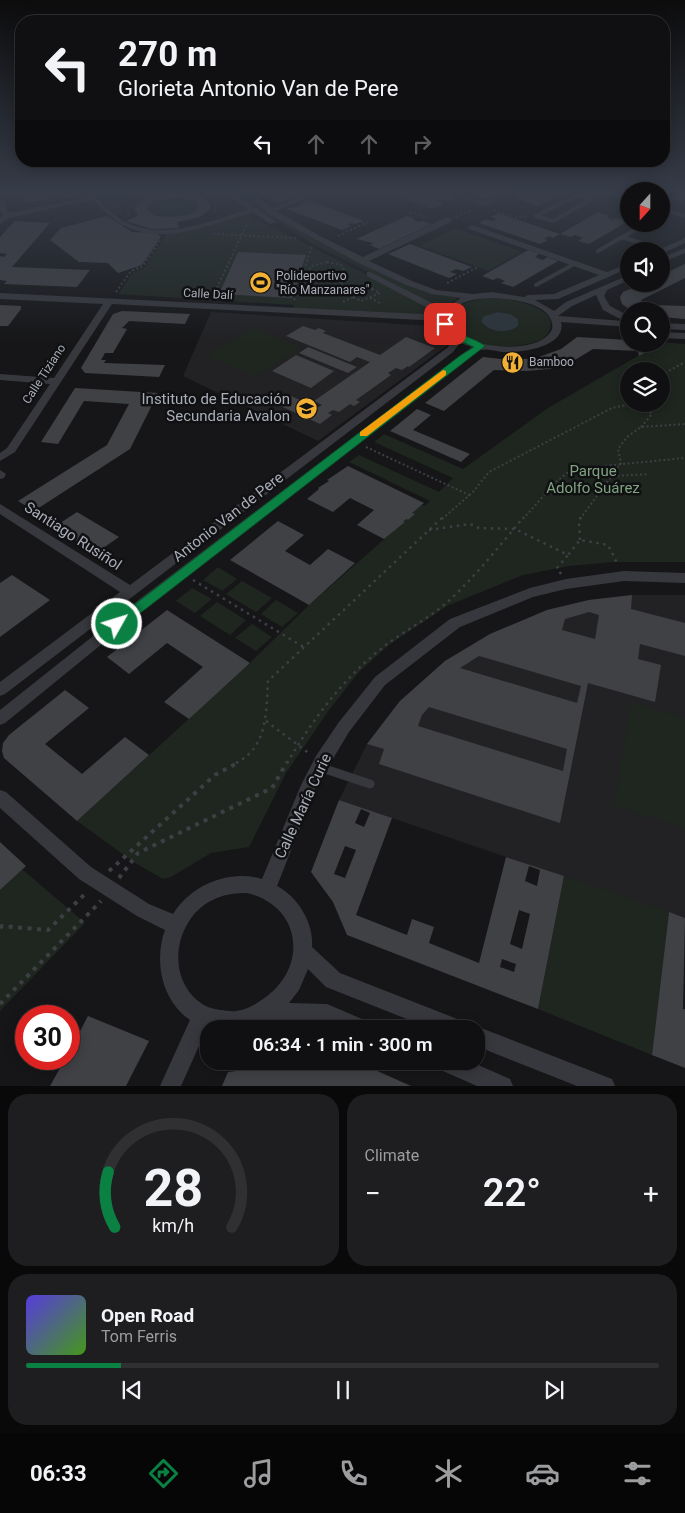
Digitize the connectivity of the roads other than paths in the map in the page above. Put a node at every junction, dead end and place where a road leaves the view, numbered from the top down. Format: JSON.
{"nodes":[{"id":1,"x":307,"y":242,"type":"edge"},
{"id":2,"x":324,"y":242,"type":"edge"},
{"id":3,"x":403,"y":242,"type":"edge"},
{"id":4,"x":514,"y":242,"type":"edge"},
{"id":5,"x":614,"y":242,"type":"edge"},
{"id":6,"x":681,"y":242,"type":"edge"},
{"id":7,"x":670,"y":247,"type":"edge"},
{"id":8,"x":685,"y":250,"type":"edge"},
{"id":9,"x":598,"y":251,"type":"dead end"},
{"id":10,"x":670,"y":257,"type":"edge"},
{"id":11,"x":362,"y":261,"type":"junction"},
{"id":12,"x":576,"y":263,"type":"junction"},
{"id":13,"x":620,"y":269,"type":"edge"},
{"id":14,"x":608,"y":274,"type":"junction"},
{"id":15,"x":620,"y":281,"type":"edge"},
{"id":16,"x":536,"y":285,"type":"dead end"},
{"id":17,"x":604,"y":288,"type":"junction"},
{"id":18,"x":0,"y":296,"type":"edge"},
{"id":19,"x":478,"y":296,"type":"junction"},
{"id":20,"x":515,"y":297,"type":"junction"},
{"id":21,"x":109,"y":302,"type":"junction"},
{"id":22,"x":445,"y":316,"type":"junction"},
{"id":23,"x":620,"y":317,"type":"edge"},
{"id":24,"x":555,"y":321,"type":"junction"},
{"id":25,"x":620,"y":322,"type":"edge"},
{"id":26,"x":670,"y":326,"type":"edge"},
{"id":27,"x":685,"y":327,"type":"edge"},
{"id":28,"x":620,"y":331,"type":"edge"},
{"id":29,"x":670,"y":335,"type":"edge"},
{"id":30,"x":685,"y":336,"type":"edge"},
{"id":31,"x":459,"y":338,"type":"junction"},
{"id":32,"x":480,"y":346,"type":"junction"},
{"id":33,"x":0,"y":377,"type":"edge"},
{"id":34,"x":56,"y":381,"type":"junction"},
{"id":35,"x":0,"y":458,"type":"edge"},
{"id":36,"x":0,"y":508,"type":"edge"},
{"id":37,"x":685,"y":578,"type":"edge"},
{"id":38,"x":129,"y":591,"type":"junction"},
{"id":39,"x":0,"y":690,"type":"edge"},
{"id":40,"x":0,"y":719,"type":"edge"},
{"id":41,"x":320,"y":764,"type":"junction"},
{"id":42,"x":370,"y":784,"type":"dead end"},
{"id":43,"x":0,"y":797,"type":"edge"},
{"id":44,"x":266,"y":889,"type":"junction"},
{"id":45,"x":176,"y":925,"type":"junction"},
{"id":46,"x":303,"y":951,"type":"junction"},
{"id":47,"x":265,"y":1012,"type":"junction"},
{"id":48,"x":202,"y":1016,"type":"junction"},
{"id":49,"x":341,"y":1020,"type":"edge"},
{"id":50,"x":435,"y":1020,"type":"edge"},
{"id":51,"x":485,"y":1039,"type":"edge"},
{"id":52,"x":465,"y":1070,"type":"edge"},
{"id":53,"x":170,"y":1086,"type":"edge"},
{"id":54,"x":503,"y":1086,"type":"edge"},
{"id":55,"x":606,"y":1086,"type":"edge"}],
"edges":[{"from":1,"to":22,"type":"street"},
{"from":2,"to":11,"type":"street"},
{"from":3,"to":11,"type":"street"},
{"from":4,"to":12,"type":"street"},
{"from":5,"to":9,"type":"lane"},
{"from":6,"to":7,"type":"street"},
{"from":8,"to":10,"type":"street"},
{"from":11,"to":19,"type":"street"},
{"from":12,"to":14,"type":"street"},
{"from":12,"to":16,"type":"lane"},
{"from":13,"to":14,"type":"street"},
{"from":14,"to":20,"type":"street"},
{"from":15,"to":17,"type":"street"},
{"from":17,"to":23,"type":"street"},
{"from":17,"to":24,"type":"street"},
{"from":18,"to":21,"type":"street","name":"Calle Dalí"},
{"from":19,"to":20,"type":"street"},
{"from":19,"to":22,"type":"street"},
{"from":20,"to":24,"type":"street"},
{"from":21,"to":22,"type":"street","name":"Calle Dalí"},
{"from":21,"to":34,"type":"street","name":"Calle Tiziano"},
{"from":22,"to":31,"type":"street"},
{"from":24,"to":25,"type":"street"},
{"from":24,"to":28,"type":"street"},
{"from":24,"to":32,"type":"street"},
{"from":26,"to":27,"type":"street"},
{"from":29,"to":30,"type":"street"},
{"from":31,"to":32,"type":"street"},
{"from":31,"to":38,"type":"street","name":"Antonio Van de Pere"},
{"from":32,"to":40,"type":"street","name":"Antonio Van de Pere"},
{"from":33,"to":34,"type":"street"},
{"from":34,"to":35,"type":"street","name":"Calle Tiziano"},
{"from":36,"to":38,"type":"street","name":"Santiago Rusiñol"},
{"from":37,"to":41,"type":"street","name":"Calle María Curie"},
{"from":38,"to":39,"type":"street","name":"Antonio Van de Pere"},
{"from":41,"to":42,"type":"lane"},
{"from":41,"to":44,"type":"street","name":"Calle María Curie"},
{"from":43,"to":45,"type":"street"},
{"from":44,"to":45,"type":"street"},
{"from":44,"to":46,"type":"street"},
{"from":45,"to":48,"type":"street"},
{"from":46,"to":47,"type":"street"},
{"from":46,"to":50,"type":"street"},
{"from":47,"to":48,"type":"street"},
{"from":47,"to":49,"type":"street"},
{"from":48,"to":53,"type":"street"},
{"from":51,"to":55,"type":"street"},
{"from":52,"to":54,"type":"street"}]}
